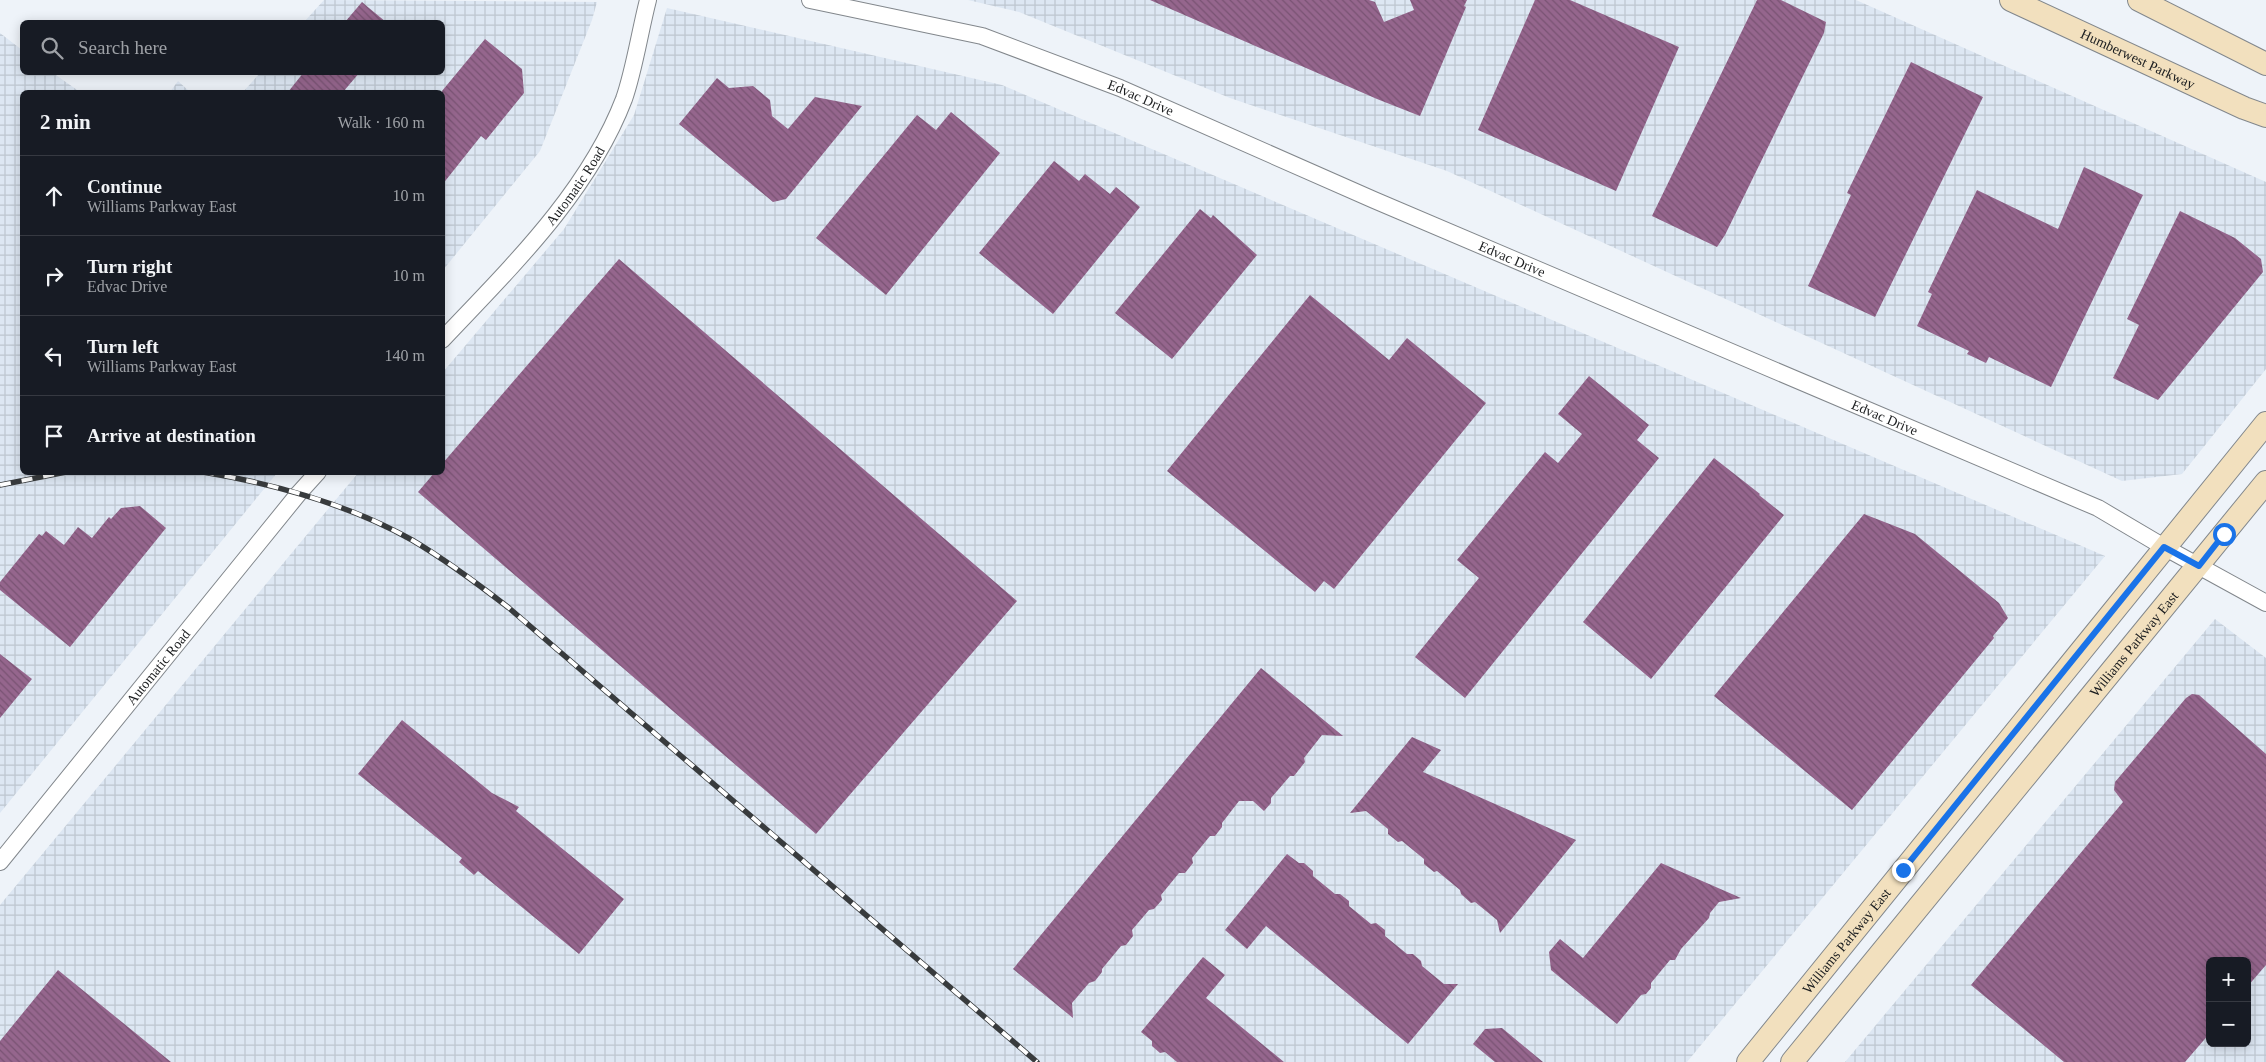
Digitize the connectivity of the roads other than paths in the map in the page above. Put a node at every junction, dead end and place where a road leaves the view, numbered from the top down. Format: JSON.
{"nodes":[{"id":1,"x":648,"y":0,"type":"edge"},
{"id":2,"x":810,"y":0,"type":"edge"},
{"id":3,"x":2011,"y":0,"type":"edge"},
{"id":4,"x":2139,"y":0,"type":"edge"},
{"id":5,"x":2266,"y":64,"type":"edge"},
{"id":6,"x":2266,"y":116,"type":"edge"},
{"id":7,"x":445,"y":337,"type":"edge"},
{"id":8,"x":2266,"y":423,"type":"edge"},
{"id":9,"x":315,"y":475,"type":"edge"},
{"id":10,"x":2266,"y":482,"type":"edge"},
{"id":11,"x":2164,"y":547,"type":"junction"},
{"id":12,"x":2199,"y":566,"type":"junction"},
{"id":13,"x":2266,"y":603,"type":"edge"},
{"id":14,"x":0,"y":862,"type":"edge"},
{"id":15,"x":1748,"y":1062,"type":"edge"},
{"id":16,"x":1792,"y":1062,"type":"edge"}],
"edges":[{"from":1,"to":7,"type":"street","name":"Automatic Road"},
{"from":2,"to":11,"type":"street","name":"Edvac Drive"},
{"from":3,"to":6,"type":"main road","name":"Humberwest Parkway"},
{"from":4,"to":5,"type":"main road"},
{"from":8,"to":11,"type":"main road","name":"Williams Parkway East"},
{"from":9,"to":14,"type":"street","name":"Automatic Road"},
{"from":10,"to":12,"type":"main road","name":"Williams Parkway East"},
{"from":11,"to":12,"type":"street","name":"Edvac Drive"},
{"from":11,"to":15,"type":"main road","name":"Williams Parkway East"},
{"from":12,"to":13,"type":"street","name":"Edvac Drive"},
{"from":12,"to":16,"type":"main road","name":"Williams Parkway East"}]}
